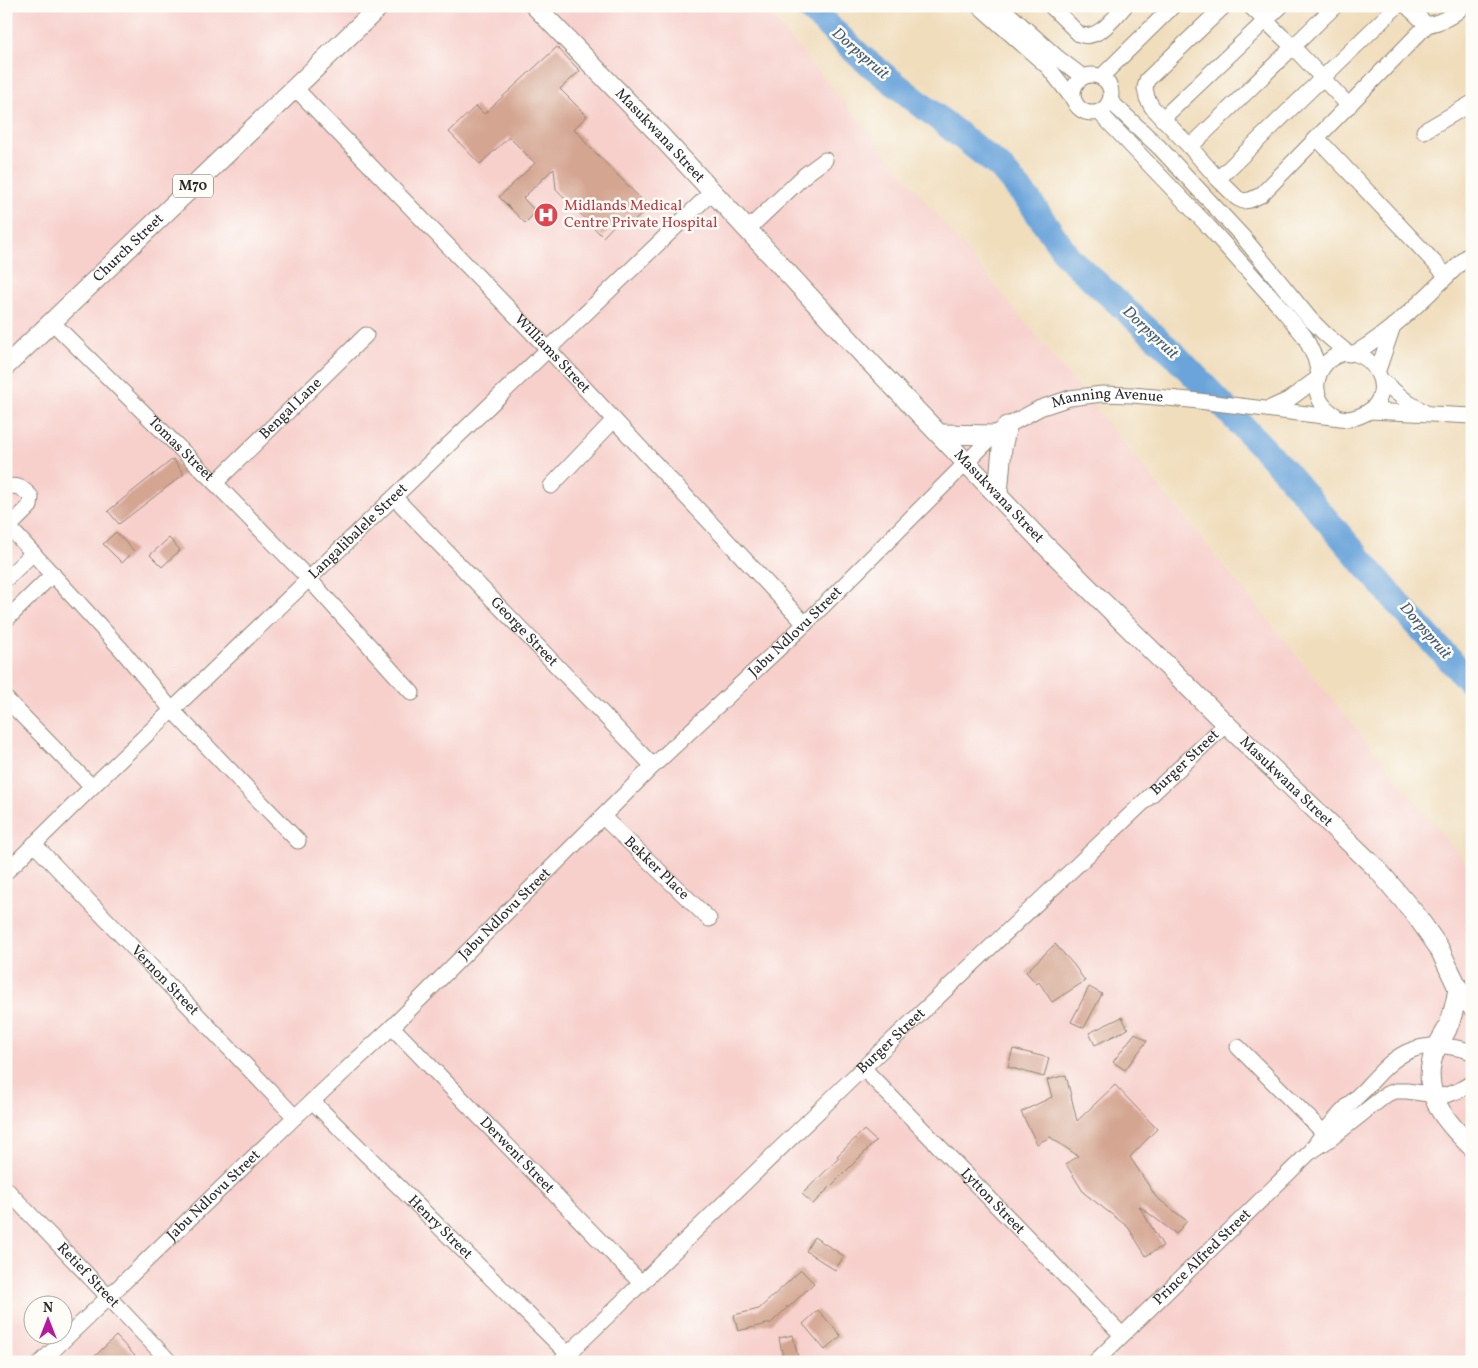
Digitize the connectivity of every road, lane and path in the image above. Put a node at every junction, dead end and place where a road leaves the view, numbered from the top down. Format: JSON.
{"nodes":[{"id":1,"x":380,"y":6,"type":"edge"},
{"id":2,"x":535,"y":6,"type":"edge"},
{"id":3,"x":979,"y":6,"type":"edge"},
{"id":4,"x":1000,"y":6,"type":"edge"},
{"id":5,"x":1125,"y":6,"type":"edge"},
{"id":6,"x":1173,"y":6,"type":"edge"},
{"id":7,"x":1224,"y":6,"type":"edge"},
{"id":8,"x":1250,"y":6,"type":"edge"},
{"id":9,"x":1282,"y":6,"type":"edge"},
{"id":10,"x":1335,"y":6,"type":"edge"},
{"id":11,"x":1397,"y":6,"type":"edge"},
{"id":12,"x":1407,"y":6,"type":"edge"},
{"id":13,"x":1463,"y":6,"type":"edge"},
{"id":14,"x":1059,"y":9,"type":"edge"},
{"id":15,"x":1266,"y":21,"type":"junction"},
{"id":16,"x":1428,"y":25,"type":"junction"},
{"id":17,"x":1293,"y":46,"type":"junction"},
{"id":18,"x":1083,"y":77,"type":"junction"},
{"id":19,"x":1101,"y":77,"type":"junction"},
{"id":20,"x":1323,"y":78,"type":"junction"},
{"id":21,"x":295,"y":88,"type":"junction"},
{"id":22,"x":1074,"y":98,"type":"junction"},
{"id":23,"x":1110,"y":101,"type":"junction"},
{"id":24,"x":1472,"y":103,"type":"edge"},
{"id":25,"x":1349,"y":106,"type":"junction"},
{"id":26,"x":1098,"y":112,"type":"junction"},
{"id":27,"x":1162,"y":119,"type":"junction"},
{"id":28,"x":1424,"y":131,"type":"dead end"},
{"id":29,"x":1317,"y":138,"type":"junction"},
{"id":30,"x":1190,"y":147,"type":"junction"},
{"id":31,"x":825,"y":160,"type":"dead end"},
{"id":32,"x":1218,"y":180,"type":"junction"},
{"id":33,"x":712,"y":192,"type":"junction"},
{"id":34,"x":748,"y":229,"type":"junction"},
{"id":35,"x":1472,"y":252,"type":"edge"},
{"id":36,"x":1447,"y":276,"type":"junction"},
{"id":37,"x":52,"y":322,"type":"junction"},
{"id":38,"x":1393,"y":326,"type":"junction"},
{"id":39,"x":366,"y":335,"type":"dead end"},
{"id":40,"x":549,"y":350,"type":"junction"},
{"id":41,"x":1352,"y":353,"type":"junction"},
{"id":42,"x":6,"y":366,"type":"edge"},
{"id":43,"x":1380,"y":375,"type":"junction"},
{"id":44,"x":1318,"y":376,"type":"junction"},
{"id":45,"x":1263,"y":409,"type":"junction"},
{"id":46,"x":1370,"y":411,"type":"junction"},
{"id":47,"x":1426,"y":414,"type":"junction"},
{"id":48,"x":1472,"y":416,"type":"edge"},
{"id":49,"x":1338,"y":417,"type":"junction"},
{"id":50,"x":614,"y":420,"type":"junction"},
{"id":51,"x":1000,"y":431,"type":"junction"},
{"id":52,"x":940,"y":434,"type":"junction"},
{"id":53,"x":966,"y":463,"type":"junction"},
{"id":54,"x":215,"y":483,"type":"junction"},
{"id":55,"x":551,"y":486,"type":"dead end"},
{"id":56,"x":6,"y":488,"type":"edge"},
{"id":57,"x":998,"y":493,"type":"junction"},
{"id":58,"x":395,"y":498,"type":"junction"},
{"id":59,"x":8,"y":529,"type":"edge"},
{"id":60,"x":33,"y":553,"type":"junction"},
{"id":61,"x":53,"y":574,"type":"junction"},
{"id":62,"x":6,"y":578,"type":"edge"},
{"id":63,"x":309,"y":579,"type":"junction"},
{"id":64,"x":6,"y":620,"type":"edge"},
{"id":65,"x":804,"y":624,"type":"junction"},
{"id":66,"x":412,"y":693,"type":"dead end"},
{"id":67,"x":6,"y":699,"type":"edge"},
{"id":68,"x":172,"y":710,"type":"junction"},
{"id":69,"x":1226,"y":724,"type":"junction"},
{"id":70,"x":653,"y":766,"type":"junction"},
{"id":71,"x":92,"y":787,"type":"junction"},
{"id":72,"x":602,"y":817,"type":"junction"},
{"id":73,"x":298,"y":841,"type":"dead end"},
{"id":74,"x":34,"y":844,"type":"junction"},
{"id":75,"x":6,"y":872,"type":"edge"},
{"id":76,"x":709,"y":919,"type":"dead end"},
{"id":77,"x":1458,"y":988,"type":"junction"},
{"id":78,"x":1472,"y":1006,"type":"edge"},
{"id":79,"x":392,"y":1027,"type":"junction"},
{"id":80,"x":1438,"y":1046,"type":"junction"},
{"id":81,"x":1238,"y":1047,"type":"dead end"},
{"id":82,"x":1472,"y":1052,"type":"edge"},
{"id":83,"x":863,"y":1068,"type":"junction"},
{"id":84,"x":1472,"y":1083,"type":"edge"},
{"id":85,"x":1432,"y":1095,"type":"junction"},
{"id":86,"x":312,"y":1102,"type":"junction"},
{"id":87,"x":295,"y":1117,"type":"junction"},
{"id":88,"x":1327,"y":1135,"type":"junction"},
{"id":89,"x":1472,"y":1147,"type":"edge"},
{"id":90,"x":6,"y":1189,"type":"edge"},
{"id":91,"x":642,"y":1284,"type":"junction"},
{"id":92,"x":109,"y":1296,"type":"junction"},
{"id":93,"x":1122,"y":1336,"type":"junction"},
{"id":94,"x":564,"y":1358,"type":"edge"},
{"id":95,"x":41,"y":1362,"type":"edge"},
{"id":96,"x":170,"y":1362,"type":"edge"},
{"id":97,"x":1095,"y":1362,"type":"edge"}],
"edges":[{"from":1,"to":21,"type":"main road","name":"Church Street","number":"M70"},
{"from":2,"to":33,"type":"main road","name":"Masukwana Street"},
{"from":3,"to":22,"type":"street"},
{"from":4,"to":18,"type":"street"},
{"from":5,"to":14,"type":"street"},
{"from":6,"to":19,"type":"street"},
{"from":7,"to":27,"type":"street"},
{"from":8,"to":15,"type":"street"},
{"from":9,"to":15,"type":"street"},
{"from":10,"to":17,"type":"street"},
{"from":11,"to":20,"type":"street"},
{"from":12,"to":16,"type":"street"},
{"from":13,"to":16,"type":"street"},
{"from":15,"to":17,"type":"street"},
{"from":15,"to":27,"type":"street"},
{"from":16,"to":25,"type":"street"},
{"from":17,"to":20,"type":"street"},
{"from":17,"to":30,"type":"street"},
{"from":18,"to":19,"type":"street"},
{"from":18,"to":22,"type":"street"},
{"from":19,"to":23,"type":"street"},
{"from":20,"to":25,"type":"street"},
{"from":20,"to":32,"type":"street"},
{"from":21,"to":37,"type":"main road","name":"Church Street","number":"M70"},
{"from":21,"to":40,"type":"street","name":"Williams Street"},
{"from":22,"to":26,"type":"street"},
{"from":23,"to":26,"type":"street"},
{"from":23,"to":41,"type":"street"},
{"from":24,"to":28,"type":"street"},
{"from":25,"to":29,"type":"street"},
{"from":26,"to":44,"type":"street"},
{"from":27,"to":30,"type":"street"},
{"from":29,"to":32,"type":"street"},
{"from":29,"to":36,"type":"street"},
{"from":30,"to":32,"type":"street"},
{"from":31,"to":34,"type":"street"},
{"from":33,"to":34,"type":"main road","name":"Masukwana Street"},
{"from":33,"to":40,"type":"street","name":"Langalibalele Street"},
{"from":34,"to":52,"type":"main road","name":"Masukwana Street"},
{"from":35,"to":36,"type":"street"},
{"from":36,"to":38,"type":"street"},
{"from":37,"to":42,"type":"main road","name":"Church Street","number":"M70"},
{"from":37,"to":54,"type":"street","name":"Tomas Street"},
{"from":38,"to":41,"type":"street"},
{"from":38,"to":43,"type":"street"},
{"from":39,"to":54,"type":"street","name":"Bengal Lane"},
{"from":40,"to":50,"type":"street","name":"Williams Street"},
{"from":40,"to":58,"type":"street","name":"Langalibalele Street"},
{"from":41,"to":43,"type":"street"},
{"from":41,"to":44,"type":"street"},
{"from":43,"to":46,"type":"street"},
{"from":43,"to":47,"type":"street"},
{"from":44,"to":45,"type":"street"},
{"from":44,"to":49,"type":"street"},
{"from":45,"to":49,"type":"street","name":"Manning Avenue"},
{"from":45,"to":51,"type":"street","name":"Manning Avenue"},
{"from":46,"to":47,"type":"street"},
{"from":46,"to":49,"type":"street"},
{"from":47,"to":48,"type":"street"},
{"from":50,"to":55,"type":"street"},
{"from":50,"to":65,"type":"street","name":"Williams Street"},
{"from":51,"to":52,"type":"main road"},
{"from":51,"to":53,"type":"street","name":"Manning Avenue"},
{"from":51,"to":57,"type":"main road"},
{"from":52,"to":53,"type":"main road","name":"Masukwana Street"},
{"from":53,"to":57,"type":"main road","name":"Masukwana Street"},
{"from":53,"to":65,"type":"street","name":"Jabu Ndlovu Street"},
{"from":54,"to":63,"type":"street","name":"Tomas Street"},
{"from":56,"to":59,"type":"street"},
{"from":57,"to":69,"type":"main road","name":"Masukwana Street"},
{"from":58,"to":63,"type":"street","name":"Langalibalele Street"},
{"from":58,"to":70,"type":"street","name":"George Street"},
{"from":59,"to":60,"type":"street"},
{"from":60,"to":61,"type":"street"},
{"from":60,"to":62,"type":"street"},
{"from":61,"to":64,"type":"street"},
{"from":61,"to":68,"type":"street"},
{"from":63,"to":66,"type":"street","name":"Tomas Street"},
{"from":63,"to":68,"type":"street","name":"Langalibalele Street"},
{"from":65,"to":70,"type":"street","name":"Jabu Ndlovu Street"},
{"from":67,"to":71,"type":"street"},
{"from":68,"to":71,"type":"street","name":"Langalibalele Street"},
{"from":68,"to":73,"type":"street"},
{"from":69,"to":77,"type":"main road","name":"Masukwana Street"},
{"from":69,"to":83,"type":"street","name":"Burger Street"},
{"from":70,"to":72,"type":"street","name":"Jabu Ndlovu Street"},
{"from":71,"to":74,"type":"street","name":"Langalibalele Street"},
{"from":72,"to":76,"type":"street","name":"Bekker Place"},
{"from":72,"to":79,"type":"street","name":"Jabu Ndlovu Street"},
{"from":74,"to":75,"type":"street","name":"Langalibalele Street"},
{"from":74,"to":87,"type":"street","name":"Vernon Street"},
{"from":77,"to":78,"type":"main road","name":"Masukwana Street"},
{"from":77,"to":80,"type":"main road"},
{"from":79,"to":86,"type":"street","name":"Jabu Ndlovu Street"},
{"from":79,"to":91,"type":"street","name":"Derwent Street"},
{"from":80,"to":82,"type":"street","name":"Prince Alfred Street"},
{"from":80,"to":85,"type":"main road"},
{"from":80,"to":88,"type":"street","name":"Prince Alfred Street"},
{"from":81,"to":88,"type":"street"},
{"from":83,"to":91,"type":"street","name":"Burger Street"},
{"from":83,"to":93,"type":"street","name":"Lytton Street"},
{"from":84,"to":85,"type":"street","name":"Prince Alfred Street"},
{"from":85,"to":88,"type":"street","name":"Prince Alfred Street"},
{"from":85,"to":89,"type":"main road"},
{"from":86,"to":87,"type":"street","name":"Jabu Ndlovu Street"},
{"from":86,"to":94,"type":"street","name":"Henry Street"},
{"from":87,"to":92,"type":"street","name":"Jabu Ndlovu Street"},
{"from":88,"to":93,"type":"street","name":"Prince Alfred Street"},
{"from":90,"to":92,"type":"street","name":"Retief Street"},
{"from":91,"to":94,"type":"street","name":"Burger Street"},
{"from":92,"to":95,"type":"street","name":"Jabu Ndlovu Street"},
{"from":92,"to":96,"type":"street","name":"Retief Street"},
{"from":93,"to":97,"type":"street","name":"Prince Alfred Street"}]}
